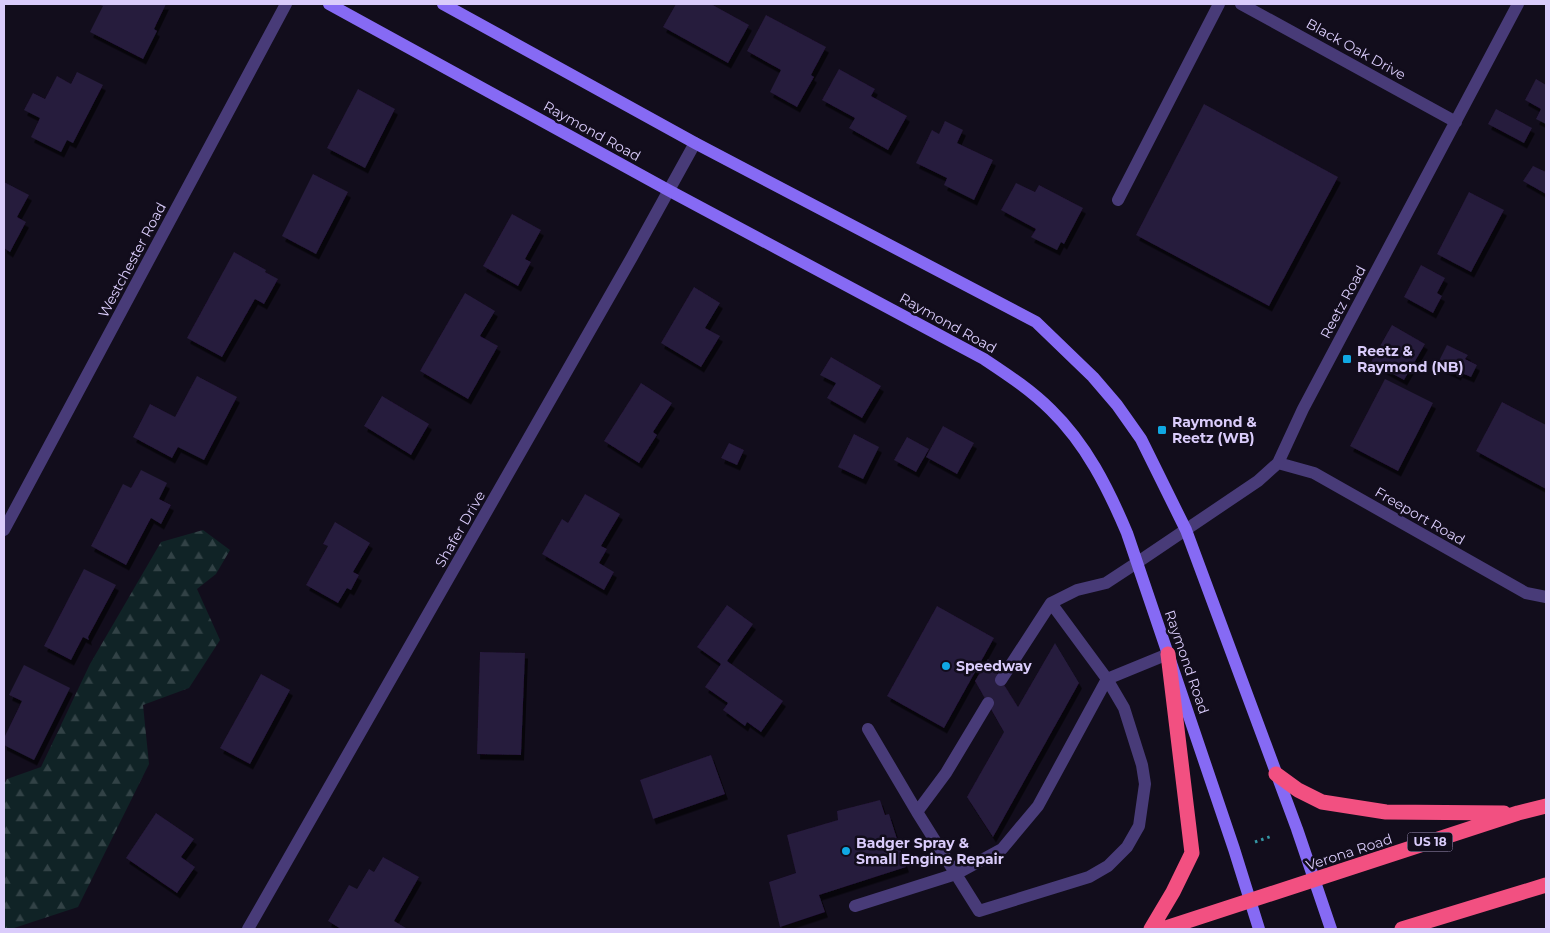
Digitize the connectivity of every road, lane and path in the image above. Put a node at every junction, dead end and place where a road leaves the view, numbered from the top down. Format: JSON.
{"nodes":[{"id":1,"x":286,"y":4,"type":"edge"},
{"id":2,"x":329,"y":4,"type":"edge"},
{"id":3,"x":443,"y":4,"type":"edge"},
{"id":4,"x":1219,"y":4,"type":"edge"},
{"id":5,"x":1240,"y":4,"type":"edge"},
{"id":6,"x":1518,"y":4,"type":"edge"},
{"id":7,"x":1456,"y":122,"type":"junction"},
{"id":8,"x":695,"y":143,"type":"junction"},
{"id":9,"x":668,"y":190,"type":"junction"},
{"id":10,"x":1118,"y":200,"type":"dead end"},
{"id":11,"x":1278,"y":463,"type":"junction"},
{"id":12,"x":4,"y":530,"type":"edge"},
{"id":13,"x":1186,"y":530,"type":"junction"},
{"id":14,"x":1138,"y":562,"type":"junction"},
{"id":15,"x":1546,"y":597,"type":"edge"},
{"id":16,"x":1051,"y":603,"type":"junction"},
{"id":17,"x":1168,"y":654,"type":"junction"},
{"id":18,"x":1107,"y":679,"type":"junction"},
{"id":19,"x":1001,"y":680,"type":"dead end"},
{"id":20,"x":988,"y":703,"type":"dead end"},
{"id":21,"x":868,"y":729,"type":"dead end"},
{"id":22,"x":1276,"y":774,"type":"junction"},
{"id":23,"x":1546,"y":806,"type":"edge"},
{"id":24,"x":916,"y":812,"type":"junction"},
{"id":25,"x":1518,"y":813,"type":"junction"},
{"id":26,"x":1272,"y":836,"type":"dead end"},
{"id":27,"x":1255,"y":842,"type":"dead end"},
{"id":28,"x":956,"y":874,"type":"junction"},
{"id":29,"x":1315,"y":880,"type":"junction"},
{"id":30,"x":1546,"y":885,"type":"edge"},
{"id":31,"x":1250,"y":901,"type":"junction"},
{"id":32,"x":855,"y":906,"type":"dead end"},
{"id":33,"x":248,"y":929,"type":"edge"},
{"id":34,"x":1151,"y":929,"type":"edge"},
{"id":35,"x":1163,"y":929,"type":"edge"},
{"id":36,"x":1259,"y":929,"type":"edge"},
{"id":37,"x":1331,"y":929,"type":"edge"},
{"id":38,"x":1402,"y":929,"type":"edge"}],
"edges":[{"from":1,"to":12,"type":"street","name":"Westchester Road"},
{"from":2,"to":9,"type":"main road","name":"Raymond Road"},
{"from":3,"to":8,"type":"main road"},
{"from":4,"to":10,"type":"street"},
{"from":5,"to":7,"type":"street","name":"Black Oak Drive"},
{"from":6,"to":7,"type":"street","name":"Reetz Road"},
{"from":7,"to":11,"type":"street","name":"Reetz Road"},
{"from":8,"to":9,"type":"street","name":"Shafer Drive"},
{"from":8,"to":13,"type":"main road"},
{"from":9,"to":14,"type":"main road","name":"Raymond Road"},
{"from":9,"to":33,"type":"street","name":"Shafer Drive"},
{"from":11,"to":13,"type":"street","name":"Reetz Road"},
{"from":11,"to":15,"type":"street","name":"Freeport Road"},
{"from":13,"to":14,"type":"street","name":"Reetz Road"},
{"from":13,"to":22,"type":"main road"},
{"from":14,"to":16,"type":"street","name":"Reetz Road"},
{"from":14,"to":17,"type":"main road","name":"Raymond Road"},
{"from":16,"to":18,"type":"street"},
{"from":16,"to":19,"type":"street"},
{"from":17,"to":18,"type":"street"},
{"from":17,"to":31,"type":"main road","name":"Raymond Road"},
{"from":17,"to":34,"type":"highway"},
{"from":18,"to":28,"type":"street"},
{"from":18,"to":28,"type":"street"},
{"from":20,"to":24,"type":"street"},
{"from":21,"to":24,"type":"street"},
{"from":22,"to":25,"type":"highway"},
{"from":22,"to":29,"type":"main road"},
{"from":23,"to":25,"type":"highway","name":"Verona Road","number":"US 18"},
{"from":24,"to":28,"type":"street"},
{"from":25,"to":29,"type":"highway","name":"Verona Road","number":"US 18"},
{"from":26,"to":27,"type":"path"},
{"from":28,"to":32,"type":"street"},
{"from":29,"to":31,"type":"highway","name":"Verona Road","number":"US 18"},
{"from":29,"to":37,"type":"main road"},
{"from":30,"to":38,"type":"highway"},
{"from":31,"to":35,"type":"highway","name":"Verona Road","number":"US 18"},
{"from":31,"to":36,"type":"main road","name":"Raymond Road"}]}
